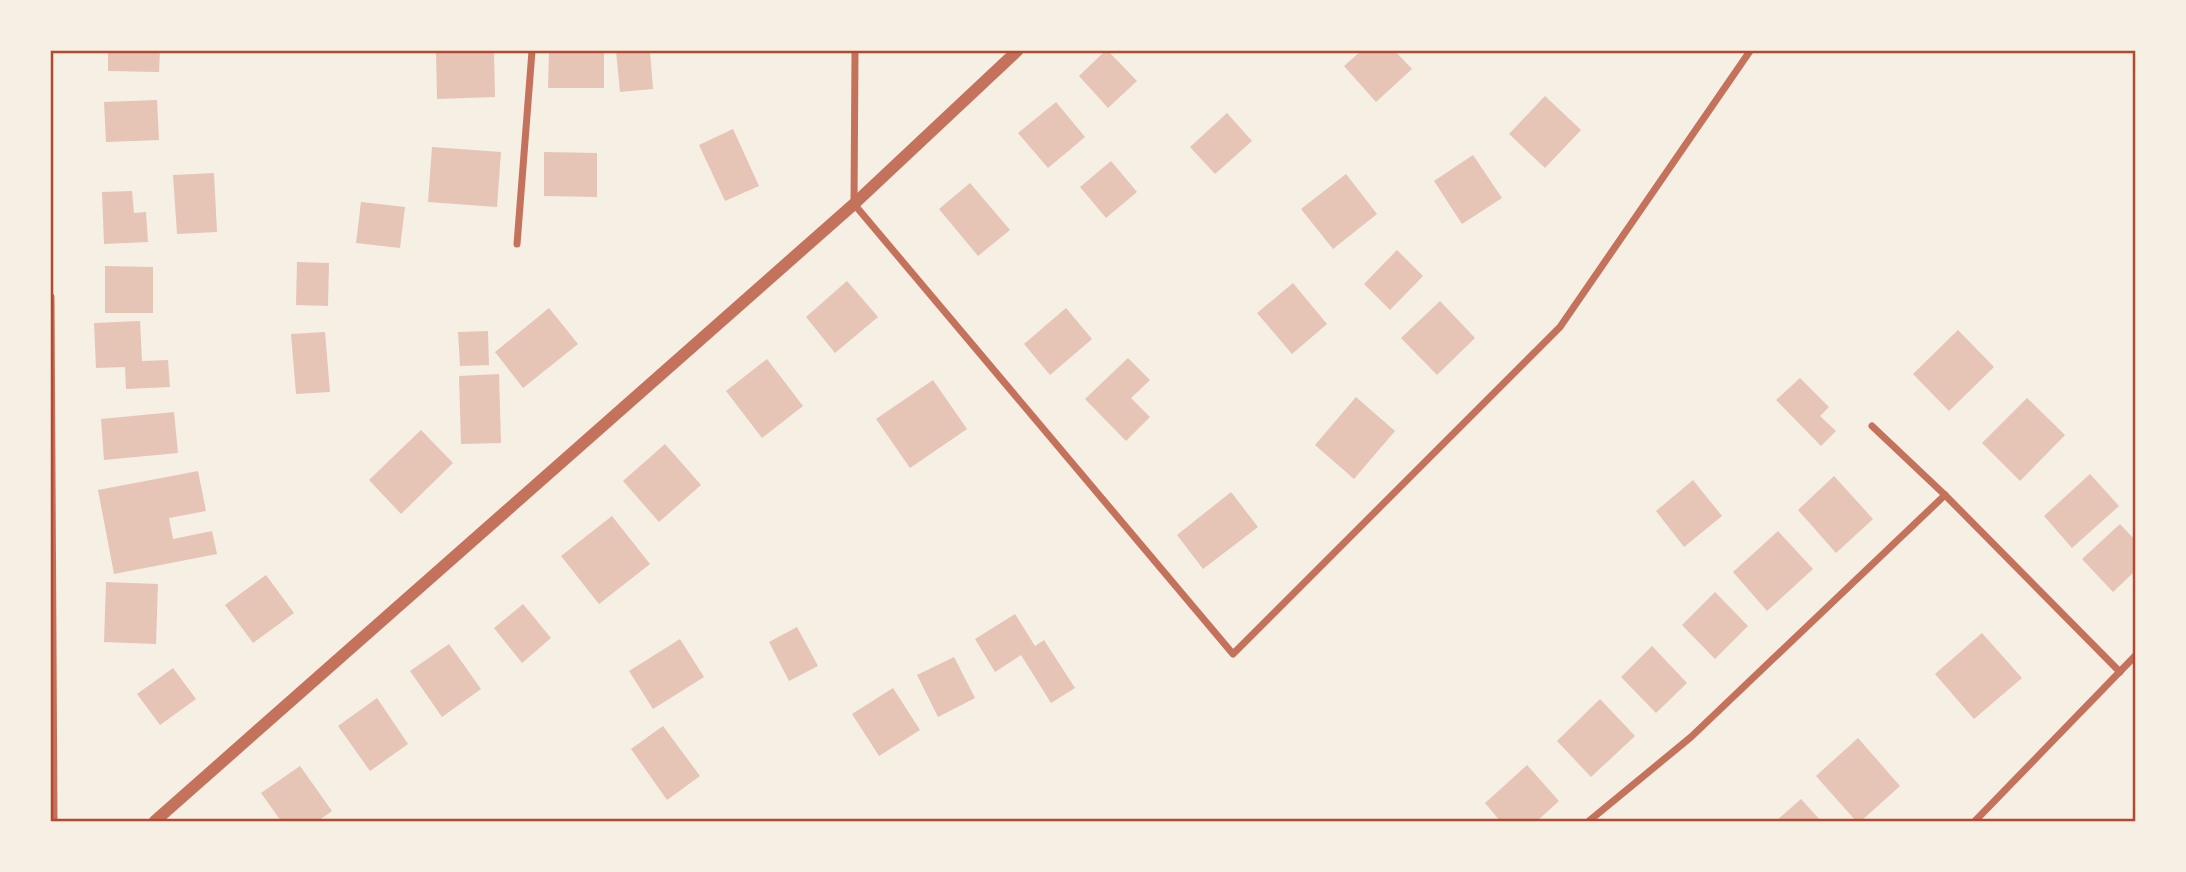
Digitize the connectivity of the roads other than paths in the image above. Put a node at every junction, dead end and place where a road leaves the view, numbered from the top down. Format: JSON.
{"nodes":[{"id":1,"x":532,"y":51,"type":"edge"},
{"id":2,"x":855,"y":51,"type":"edge"},
{"id":3,"x":1017,"y":51,"type":"edge"},
{"id":4,"x":1750,"y":51,"type":"edge"},
{"id":5,"x":854,"y":204,"type":"junction"},
{"id":6,"x":517,"y":244,"type":"dead end"},
{"id":7,"x":51,"y":297,"type":"edge"},
{"id":8,"x":1872,"y":426,"type":"dead end"},
{"id":9,"x":1945,"y":495,"type":"junction"},
{"id":10,"x":2135,"y":656,"type":"edge"},
{"id":11,"x":2120,"y":672,"type":"junction"},
{"id":12,"x":54,"y":821,"type":"edge"},
{"id":13,"x":155,"y":821,"type":"edge"},
{"id":14,"x":1589,"y":821,"type":"edge"},
{"id":15,"x":1975,"y":821,"type":"edge"}],
"edges":[{"from":1,"to":6,"type":"street"},
{"from":2,"to":5,"type":"street"},
{"from":3,"to":5,"type":"street"},
{"from":4,"to":5,"type":"street"},
{"from":5,"to":13,"type":"street"},
{"from":7,"to":12,"type":"street"},
{"from":8,"to":9,"type":"street"},
{"from":9,"to":11,"type":"street"},
{"from":9,"to":14,"type":"street"},
{"from":10,"to":11,"type":"street"},
{"from":11,"to":15,"type":"street"}]}
